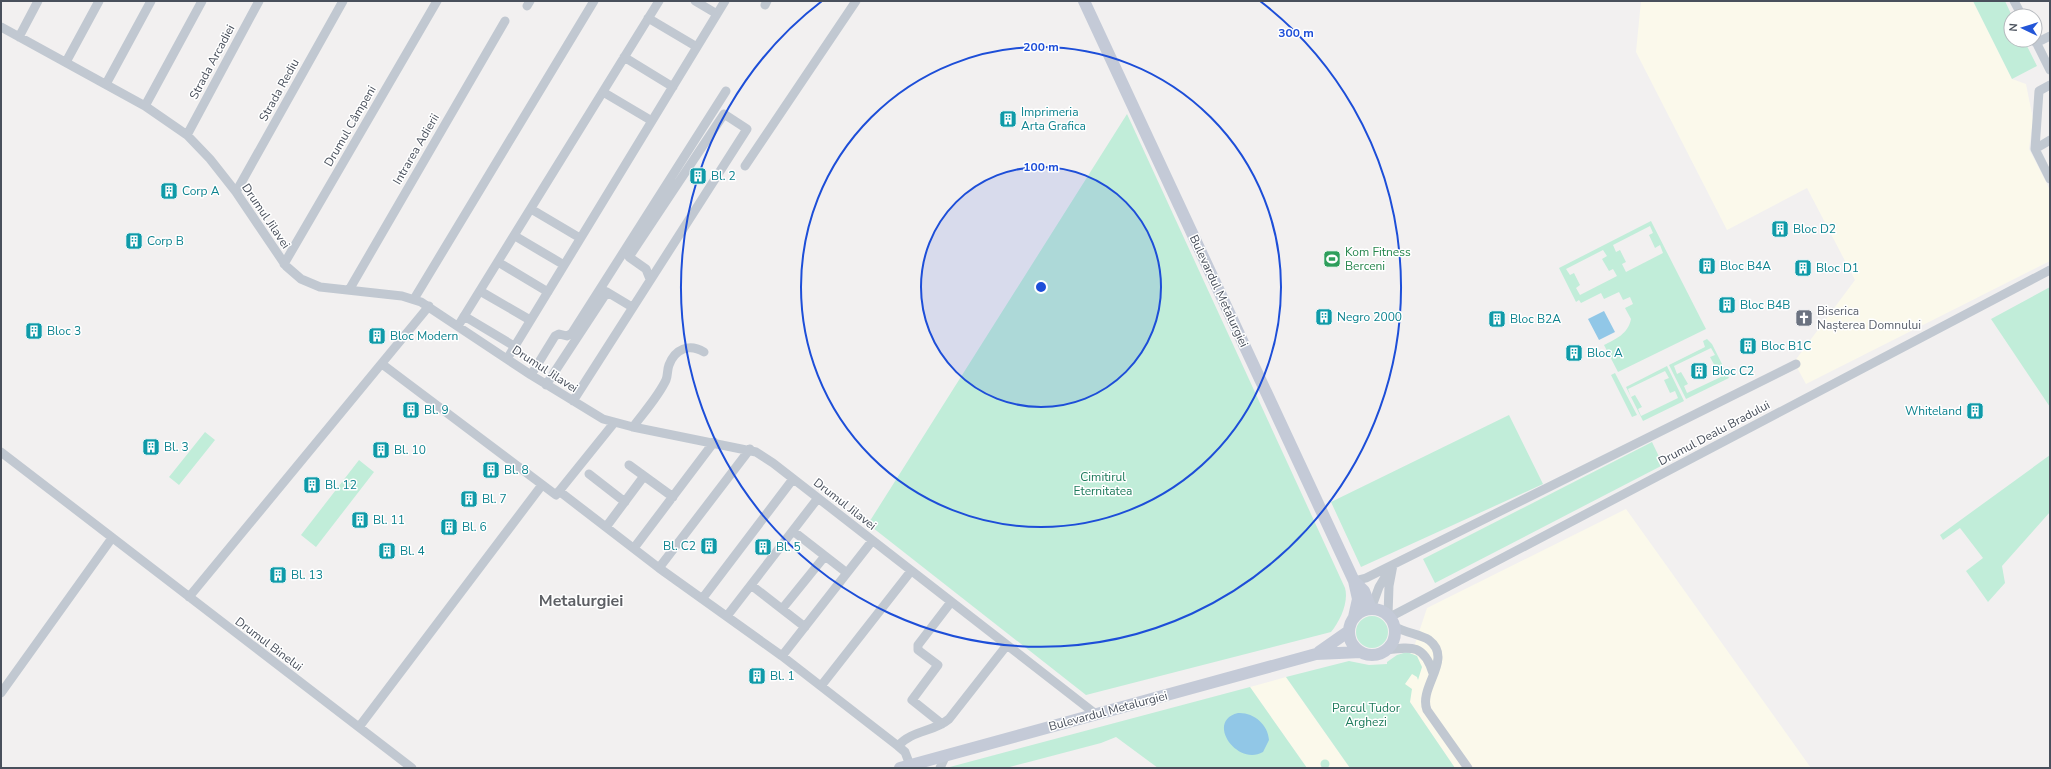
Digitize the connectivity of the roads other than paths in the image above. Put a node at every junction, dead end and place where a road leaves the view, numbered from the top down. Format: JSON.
{"nodes":[{"id":1,"x":38,"y":1,"type":"edge"},
{"id":2,"x":99,"y":1,"type":"edge"},
{"id":3,"x":151,"y":1,"type":"edge"},
{"id":4,"x":202,"y":1,"type":"edge"},
{"id":5,"x":259,"y":1,"type":"edge"},
{"id":6,"x":343,"y":1,"type":"edge"},
{"id":7,"x":437,"y":1,"type":"edge"},
{"id":8,"x":594,"y":1,"type":"edge"},
{"id":9,"x":659,"y":1,"type":"edge"},
{"id":10,"x":695,"y":1,"type":"edge"},
{"id":11,"x":725,"y":1,"type":"edge"},
{"id":12,"x":856,"y":1,"type":"edge"},
{"id":13,"x":1084,"y":1,"type":"edge"},
{"id":14,"x":717,"y":14,"type":"junction"},
{"id":15,"x":648,"y":18,"type":"junction"},
{"id":16,"x":505,"y":21,"type":"dead end"},
{"id":17,"x":1,"y":27,"type":"edge"},
{"id":18,"x":19,"y":37,"type":"junction"},
{"id":19,"x":697,"y":47,"type":"junction"},
{"id":20,"x":2038,"y":48,"type":"edge"},
{"id":21,"x":624,"y":58,"type":"junction"},
{"id":22,"x":66,"y":62,"type":"junction"},
{"id":23,"x":2050,"y":70,"type":"edge"},
{"id":24,"x":106,"y":84,"type":"junction"},
{"id":25,"x":2050,"y":85,"type":"edge"},
{"id":26,"x":673,"y":86,"type":"junction"},
{"id":27,"x":726,"y":91,"type":"dead end"},
{"id":28,"x":603,"y":92,"type":"junction"},
{"id":29,"x":145,"y":106,"type":"junction"},
{"id":30,"x":652,"y":121,"type":"junction"},
{"id":31,"x":187,"y":135,"type":"junction"},
{"id":32,"x":2050,"y":140,"type":"edge"},
{"id":33,"x":2034,"y":148,"type":"junction"},
{"id":34,"x":746,"y":166,"type":"dead end"},
{"id":35,"x":2050,"y":180,"type":"edge"},
{"id":36,"x":236,"y":192,"type":"junction"},
{"id":37,"x":531,"y":209,"type":"junction"},
{"id":38,"x":515,"y":236,"type":"junction"},
{"id":39,"x":580,"y":238,"type":"junction"},
{"id":40,"x":498,"y":262,"type":"junction"},
{"id":41,"x":284,"y":264,"type":"junction"},
{"id":42,"x":564,"y":265,"type":"junction"},
{"id":43,"x":2050,"y":270,"type":"edge"},
{"id":44,"x":650,"y":279,"type":"junction"},
{"id":45,"x":349,"y":290,"type":"junction"},
{"id":46,"x":480,"y":291,"type":"junction"},
{"id":47,"x":548,"y":292,"type":"junction"},
{"id":48,"x":414,"y":299,"type":"junction"},
{"id":49,"x":429,"y":306,"type":"junction"},
{"id":50,"x":632,"y":308,"type":"junction"},
{"id":51,"x":464,"y":316,"type":"junction"},
{"id":52,"x":530,"y":320,"type":"junction"},
{"id":53,"x":458,"y":326,"type":"junction"},
{"id":54,"x":514,"y":346,"type":"junction"},
{"id":55,"x":704,"y":352,"type":"dead end"},
{"id":56,"x":507,"y":359,"type":"junction"},
{"id":57,"x":382,"y":364,"type":"junction"},
{"id":58,"x":1796,"y":364,"type":"dead end"},
{"id":59,"x":531,"y":375,"type":"junction"},
{"id":60,"x":546,"y":384,"type":"junction"},
{"id":61,"x":573,"y":401,"type":"junction"},
{"id":62,"x":614,"y":423,"type":"junction"},
{"id":63,"x":633,"y":427,"type":"junction"},
{"id":64,"x":714,"y":442,"type":"junction"},
{"id":65,"x":750,"y":449,"type":"junction"},
{"id":66,"x":1,"y":452,"type":"edge"},
{"id":67,"x":628,"y":465,"type":"dead end"},
{"id":68,"x":589,"y":474,"type":"dead end"},
{"id":69,"x":644,"y":476,"type":"junction"},
{"id":70,"x":793,"y":479,"type":"junction"},
{"id":71,"x":542,"y":485,"type":"junction"},
{"id":72,"x":559,"y":491,"type":"junction"},
{"id":73,"x":673,"y":497,"type":"junction"},
{"id":74,"x":818,"y":498,"type":"junction"},
{"id":75,"x":625,"y":502,"type":"junction"},
{"id":76,"x":606,"y":527,"type":"junction"},
{"id":77,"x":793,"y":531,"type":"junction"},
{"id":78,"x":112,"y":538,"type":"junction"},
{"id":79,"x":872,"y":541,"type":"junction"},
{"id":80,"x":634,"y":548,"type":"junction"},
{"id":81,"x":825,"y":556,"type":"junction"},
{"id":82,"x":1393,"y":565,"type":"junction"},
{"id":83,"x":659,"y":568,"type":"junction"},
{"id":84,"x":912,"y":571,"type":"junction"},
{"id":85,"x":847,"y":573,"type":"junction"},
{"id":86,"x":1354,"y":581,"type":"junction"},
{"id":87,"x":751,"y":585,"type":"junction"},
{"id":88,"x":189,"y":597,"type":"junction"},
{"id":89,"x":702,"y":599,"type":"junction"},
{"id":90,"x":951,"y":602,"type":"junction"},
{"id":91,"x":782,"y":609,"type":"junction"},
{"id":92,"x":1371,"y":609,"type":"junction"},
{"id":93,"x":727,"y":616,"type":"junction"},
{"id":94,"x":1354,"y":617,"type":"junction"},
{"id":95,"x":1390,"y":619,"type":"junction"},
{"id":96,"x":805,"y":627,"type":"junction"},
{"id":97,"x":1349,"y":631,"type":"junction"},
{"id":98,"x":1007,"y":645,"type":"junction"},
{"id":99,"x":1386,"y":650,"type":"junction"},
{"id":100,"x":1361,"y":652,"type":"junction"},
{"id":101,"x":1316,"y":654,"type":"junction"},
{"id":102,"x":782,"y":656,"type":"junction"},
{"id":103,"x":1433,"y":673,"type":"junction"},
{"id":104,"x":821,"y":686,"type":"junction"},
{"id":105,"x":1,"y":693,"type":"edge"},
{"id":106,"x":1097,"y":714,"type":"junction"},
{"id":107,"x":942,"y":724,"type":"junction"},
{"id":108,"x":359,"y":727,"type":"junction"},
{"id":109,"x":898,"y":746,"type":"junction"},
{"id":110,"x":946,"y":755,"type":"junction"},
{"id":111,"x":906,"y":767,"type":"edge"},
{"id":112,"x":412,"y":768,"type":"edge"},
{"id":113,"x":940,"y":768,"type":"edge"},
{"id":114,"x":1468,"y":768,"type":"edge"}],
"edges":[{"from":1,"to":18,"type":"street"},
{"from":2,"to":22,"type":"street"},
{"from":3,"to":24,"type":"street"},
{"from":4,"to":29,"type":"street"},
{"from":5,"to":31,"type":"street","name":"Strada Arcadiei"},
{"from":6,"to":36,"type":"street","name":"Strada Rediu"},
{"from":7,"to":41,"type":"street","name":"Drumul Câmpeni"},
{"from":8,"to":48,"type":"street"},
{"from":9,"to":15,"type":"street"},
{"from":10,"to":14,"type":"street"},
{"from":11,"to":14,"type":"street"},
{"from":12,"to":34,"type":"street"},
{"from":13,"to":86,"type":"main road","name":"Bulevardul Metalurgiei"},
{"from":14,"to":19,"type":"street"},
{"from":15,"to":19,"type":"street"},
{"from":15,"to":21,"type":"street"},
{"from":16,"to":45,"type":"street","name":"Intrarea Adierii"},
{"from":17,"to":18,"type":"street","name":"Drumul Jilavei"},
{"from":18,"to":22,"type":"street","name":"Drumul Jilavei"},
{"from":19,"to":26,"type":"street"},
{"from":20,"to":23,"type":"street"},
{"from":21,"to":26,"type":"street"},
{"from":21,"to":28,"type":"street"},
{"from":22,"to":24,"type":"street","name":"Drumul Jilavei"},
{"from":24,"to":29,"type":"street","name":"Drumul Jilavei"},
{"from":25,"to":33,"type":"street"},
{"from":26,"to":30,"type":"street"},
{"from":27,"to":59,"type":"street"},
{"from":28,"to":30,"type":"street"},
{"from":28,"to":37,"type":"street"},
{"from":29,"to":31,"type":"street","name":"Drumul Jilavei"},
{"from":30,"to":39,"type":"street"},
{"from":31,"to":36,"type":"street","name":"Drumul Jilavei"},
{"from":32,"to":33,"type":"street"},
{"from":33,"to":35,"type":"street"},
{"from":36,"to":41,"type":"street","name":"Drumul Jilavei"},
{"from":37,"to":38,"type":"street"},
{"from":37,"to":39,"type":"street"},
{"from":38,"to":40,"type":"street"},
{"from":38,"to":42,"type":"street"},
{"from":39,"to":42,"type":"street"},
{"from":40,"to":46,"type":"street"},
{"from":40,"to":47,"type":"street"},
{"from":41,"to":45,"type":"street","name":"Drumul Jilavei"},
{"from":42,"to":47,"type":"street"},
{"from":43,"to":95,"type":"street","name":"Drumul Dealu Bradului"},
{"from":44,"to":44,"type":"street"},
{"from":44,"to":50,"type":"street"},
{"from":45,"to":48,"type":"street","name":"Drumul Jilavei"},
{"from":46,"to":51,"type":"street"},
{"from":46,"to":52,"type":"street"},
{"from":47,"to":52,"type":"street"},
{"from":48,"to":49,"type":"street","name":"Drumul Jilavei"},
{"from":49,"to":53,"type":"street","name":"Drumul Jilavei"},
{"from":49,"to":57,"type":"street"},
{"from":50,"to":60,"type":"street"},
{"from":50,"to":61,"type":"street"},
{"from":51,"to":53,"type":"street"},
{"from":51,"to":54,"type":"street"},
{"from":52,"to":54,"type":"street"},
{"from":53,"to":56,"type":"street","name":"Drumul Jilavei"},
{"from":54,"to":56,"type":"street"},
{"from":55,"to":63,"type":"street"},
{"from":56,"to":59,"type":"street","name":"Drumul Jilavei"},
{"from":57,"to":71,"type":"street"},
{"from":57,"to":88,"type":"street"},
{"from":58,"to":82,"type":"street"},
{"from":59,"to":60,"type":"street","name":"Drumul Jilavei"},
{"from":60,"to":61,"type":"street","name":"Drumul Jilavei"},
{"from":61,"to":62,"type":"street","name":"Drumul Jilavei"},
{"from":62,"to":63,"type":"street","name":"Drumul Jilavei"},
{"from":62,"to":72,"type":"street"},
{"from":63,"to":64,"type":"street","name":"Drumul Jilavei"},
{"from":64,"to":65,"type":"street","name":"Drumul Jilavei"},
{"from":64,"to":73,"type":"street"},
{"from":65,"to":70,"type":"street","name":"Drumul Jilavei"},
{"from":65,"to":83,"type":"street"},
{"from":66,"to":78,"type":"street","name":"Drumul Binelui"},
{"from":67,"to":69,"type":"street"},
{"from":68,"to":75,"type":"street"},
{"from":69,"to":73,"type":"street"},
{"from":69,"to":75,"type":"street"},
{"from":70,"to":74,"type":"street","name":"Drumul Jilavei"},
{"from":70,"to":89,"type":"street"},
{"from":71,"to":72,"type":"street"},
{"from":71,"to":108,"type":"street"},
{"from":72,"to":76,"type":"street"},
{"from":73,"to":80,"type":"street"},
{"from":74,"to":77,"type":"street"},
{"from":74,"to":79,"type":"street","name":"Drumul Jilavei"},
{"from":75,"to":76,"type":"street"},
{"from":76,"to":80,"type":"street"},
{"from":77,"to":81,"type":"street"},
{"from":77,"to":87,"type":"street"},
{"from":78,"to":88,"type":"street","name":"Drumul Binelui"},
{"from":78,"to":105,"type":"street"},
{"from":79,"to":84,"type":"street","name":"Drumul Jilavei"},
{"from":79,"to":85,"type":"street"},
{"from":80,"to":83,"type":"street"},
{"from":81,"to":85,"type":"street"},
{"from":81,"to":91,"type":"street"},
{"from":82,"to":86,"type":"street"},
{"from":82,"to":92,"type":"street"},
{"from":82,"to":95,"type":"street"},
{"from":83,"to":89,"type":"street"},
{"from":84,"to":90,"type":"street","name":"Drumul Jilavei"},
{"from":84,"to":104,"type":"street"},
{"from":85,"to":96,"type":"street"},
{"from":86,"to":92,"type":"main road","name":"Bulevardul Metalurgiei"},
{"from":86,"to":94,"type":"main road","name":"Bulevardul Metalurgiei"},
{"from":87,"to":91,"type":"street"},
{"from":87,"to":93,"type":"street"},
{"from":88,"to":108,"type":"street","name":"Drumul Binelui"},
{"from":89,"to":93,"type":"street"},
{"from":90,"to":98,"type":"street","name":"Drumul Jilavei"},
{"from":90,"to":107,"type":"street"},
{"from":91,"to":96,"type":"street"},
{"from":92,"to":94,"type":"main road"},
{"from":92,"to":95,"type":"main road"},
{"from":93,"to":102,"type":"street"},
{"from":94,"to":97,"type":"main road"},
{"from":95,"to":99,"type":"main road"},
{"from":95,"to":103,"type":"street"},
{"from":96,"to":102,"type":"street"},
{"from":97,"to":100,"type":"main road"},
{"from":97,"to":101,"type":"main road","name":"Bulevardul Metalurgiei"},
{"from":98,"to":106,"type":"street","name":"Drumul Jilavei"},
{"from":98,"to":107,"type":"street"},
{"from":99,"to":100,"type":"main road"},
{"from":99,"to":103,"type":"street"},
{"from":100,"to":101,"type":"main road","name":"Bulevardul Metalurgiei"},
{"from":101,"to":106,"type":"main road","name":"Bulevardul Metalurgiei"},
{"from":102,"to":104,"type":"street"},
{"from":103,"to":114,"type":"street"},
{"from":104,"to":109,"type":"street"},
{"from":106,"to":110,"type":"main road","name":"Bulevardul Metalurgiei"},
{"from":107,"to":109,"type":"street"},
{"from":108,"to":112,"type":"street","name":"Drumul Binelui"},
{"from":109,"to":111,"type":"street"},
{"from":110,"to":111,"type":"main road","name":"Bulevardul Metalurgiei"},
{"from":110,"to":113,"type":"street"}]}
